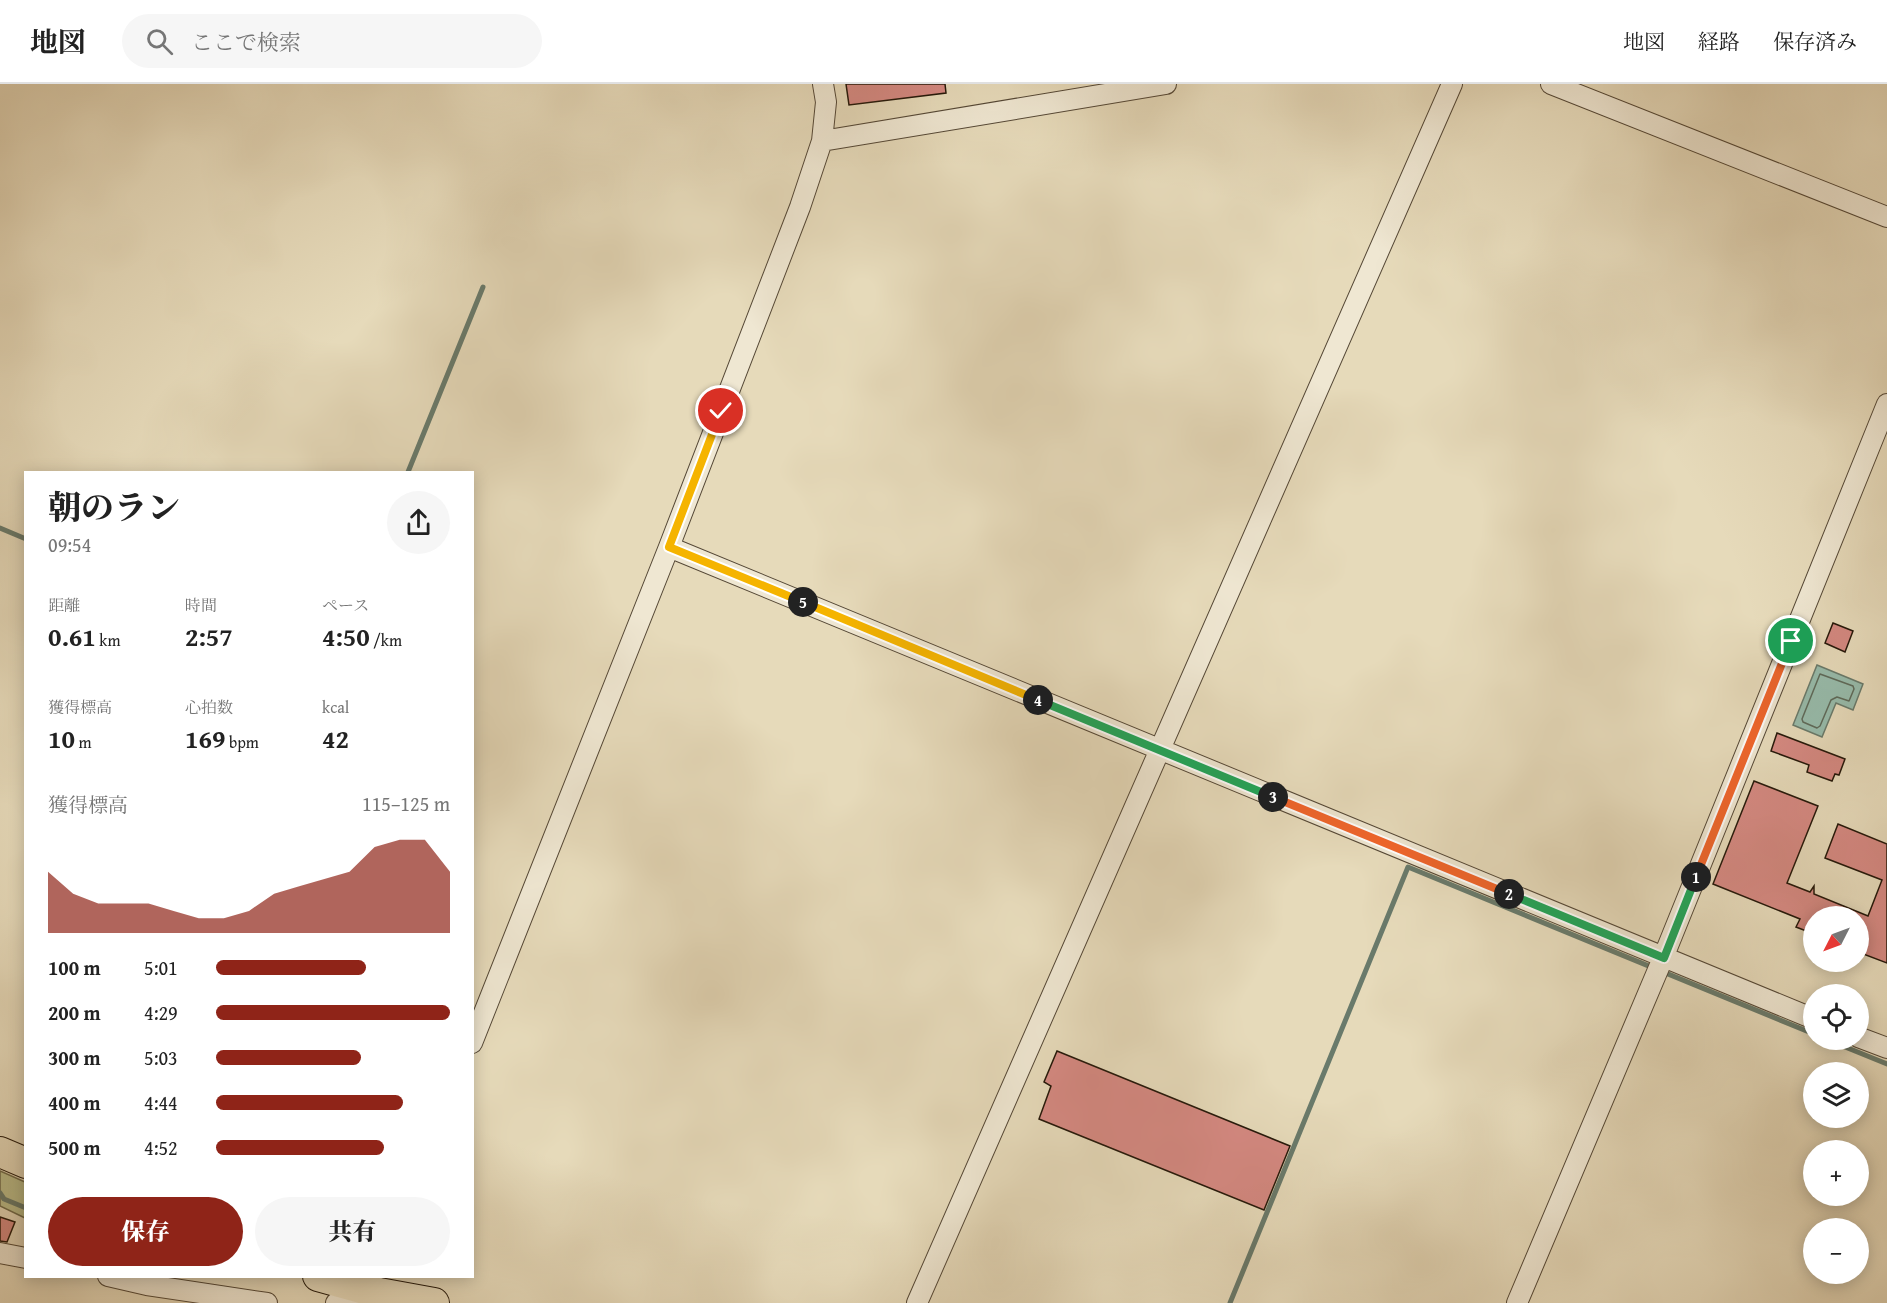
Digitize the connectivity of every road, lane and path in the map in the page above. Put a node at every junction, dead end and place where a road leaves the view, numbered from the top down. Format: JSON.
{"nodes":[{"id":1,"x":823,"y":84,"type":"edge"},
{"id":2,"x":1166,"y":84,"type":"edge"},
{"id":3,"x":1452,"y":84,"type":"edge"},
{"id":4,"x":1551,"y":84,"type":"edge"},
{"id":5,"x":822,"y":141,"type":"junction"},
{"id":6,"x":1887,"y":217,"type":"edge"},
{"id":7,"x":1887,"y":404,"type":"edge"},
{"id":8,"x":669,"y":547,"type":"junction"},
{"id":9,"x":1160,"y":750,"type":"junction"},
{"id":10,"x":1664,"y":958,"type":"junction"},
{"id":11,"x":1803,"y":1015,"type":"edge"},
{"id":12,"x":474,"y":1038,"type":"edge"},
{"id":13,"x":1869,"y":1041,"type":"edge"},
{"id":14,"x":1887,"y":1048,"type":"edge"},
{"id":15,"x":0,"y":1152,"type":"edge"},
{"id":16,"x":24,"y":1162,"type":"edge"},
{"id":17,"x":0,"y":1253,"type":"edge"},
{"id":18,"x":24,"y":1258,"type":"edge"},
{"id":19,"x":117,"y":1278,"type":"edge"},
{"id":20,"x":324,"y":1278,"type":"edge"},
{"id":21,"x":361,"y":1290,"type":"edge"},
{"id":22,"x":267,"y":1303,"type":"edge"},
{"id":23,"x":434,"y":1303,"type":"edge"},
{"id":24,"x":916,"y":1303,"type":"edge"},
{"id":25,"x":1517,"y":1303,"type":"edge"}],
"edges":[{"from":1,"to":5,"type":"street"},
{"from":2,"to":5,"type":"street"},
{"from":3,"to":9,"type":"street"},
{"from":4,"to":6,"type":"street"},
{"from":5,"to":8,"type":"street"},
{"from":7,"to":10,"type":"street"},
{"from":8,"to":9,"type":"street"},
{"from":8,"to":12,"type":"street"},
{"from":9,"to":10,"type":"street"},
{"from":9,"to":24,"type":"street"},
{"from":10,"to":11,"type":"street"},
{"from":10,"to":25,"type":"street"},
{"from":13,"to":14,"type":"street"},
{"from":15,"to":16,"type":"main road"},
{"from":17,"to":18,"type":"street"},
{"from":19,"to":22,"type":"street"},
{"from":20,"to":21,"type":"main road"},
{"from":21,"to":23,"type":"main road"}]}
